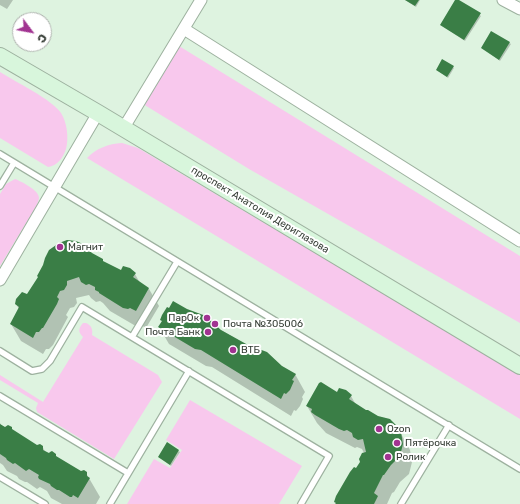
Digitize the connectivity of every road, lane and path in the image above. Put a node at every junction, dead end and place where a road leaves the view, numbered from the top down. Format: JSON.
{"nodes":[{"id":1,"x":201,"y":0,"type":"edge"},
{"id":2,"x":503,"y":0,"type":"edge"},
{"id":3,"x":520,"y":9,"type":"edge"},
{"id":4,"x":184,"y":29,"type":"junction"},
{"id":5,"x":0,"y":56,"type":"edge"},
{"id":6,"x":98,"y":113,"type":"junction"},
{"id":7,"x":123,"y":128,"type":"junction"},
{"id":8,"x":0,"y":154,"type":"edge"},
{"id":9,"x":14,"y":163,"type":"junction"},
{"id":10,"x":0,"y":186,"type":"edge"},
{"id":11,"x":54,"y":187,"type":"junction"},
{"id":12,"x":520,"y":241,"type":"edge"},
{"id":13,"x":177,"y":262,"type":"junction"},
{"id":14,"x":0,"y":280,"type":"edge"},
{"id":15,"x":132,"y":337,"type":"junction"},
{"id":16,"x":0,"y":351,"type":"edge"},
{"id":17,"x":520,"y":366,"type":"edge"},
{"id":18,"x":188,"y":371,"type":"junction"},
{"id":19,"x":0,"y":396,"type":"edge"},
{"id":20,"x":448,"y":425,"type":"junction"},
{"id":21,"x":520,"y":469,"type":"edge"},
{"id":22,"x":128,"y":473,"type":"junction"},
{"id":23,"x":0,"y":477,"type":"edge"},
{"id":24,"x":45,"y":504,"type":"edge"},
{"id":25,"x":110,"y":504,"type":"edge"},
{"id":26,"x":300,"y":504,"type":"edge"},
{"id":27,"x":401,"y":504,"type":"edge"}],
"edges":[{"from":1,"to":4,"type":"street"},
{"from":2,"to":3,"type":"street"},
{"from":4,"to":7,"type":"street"},
{"from":4,"to":12,"type":"street"},
{"from":5,"to":6,"type":"main road","name":"проспект Анатолия Дериглазова"},
{"from":6,"to":7,"type":"main road","name":"проспект Анатолия Дериглазова"},
{"from":6,"to":11,"type":"street"},
{"from":7,"to":17,"type":"main road","name":"проспект Анатолия Дериглазова"},
{"from":8,"to":9,"type":"lane"},
{"from":9,"to":10,"type":"lane"},
{"from":9,"to":11,"type":"lane"},
{"from":11,"to":13,"type":"lane"},
{"from":11,"to":14,"type":"street"},
{"from":13,"to":15,"type":"lane"},
{"from":13,"to":20,"type":"lane"},
{"from":15,"to":16,"type":"lane"},
{"from":15,"to":18,"type":"lane"},
{"from":18,"to":22,"type":"lane"},
{"from":18,"to":26,"type":"lane"},
{"from":19,"to":22,"type":"lane"},
{"from":20,"to":21,"type":"lane"},
{"from":20,"to":27,"type":"lane"},
{"from":22,"to":25,"type":"lane"},
{"from":23,"to":24,"type":"lane"}]}
